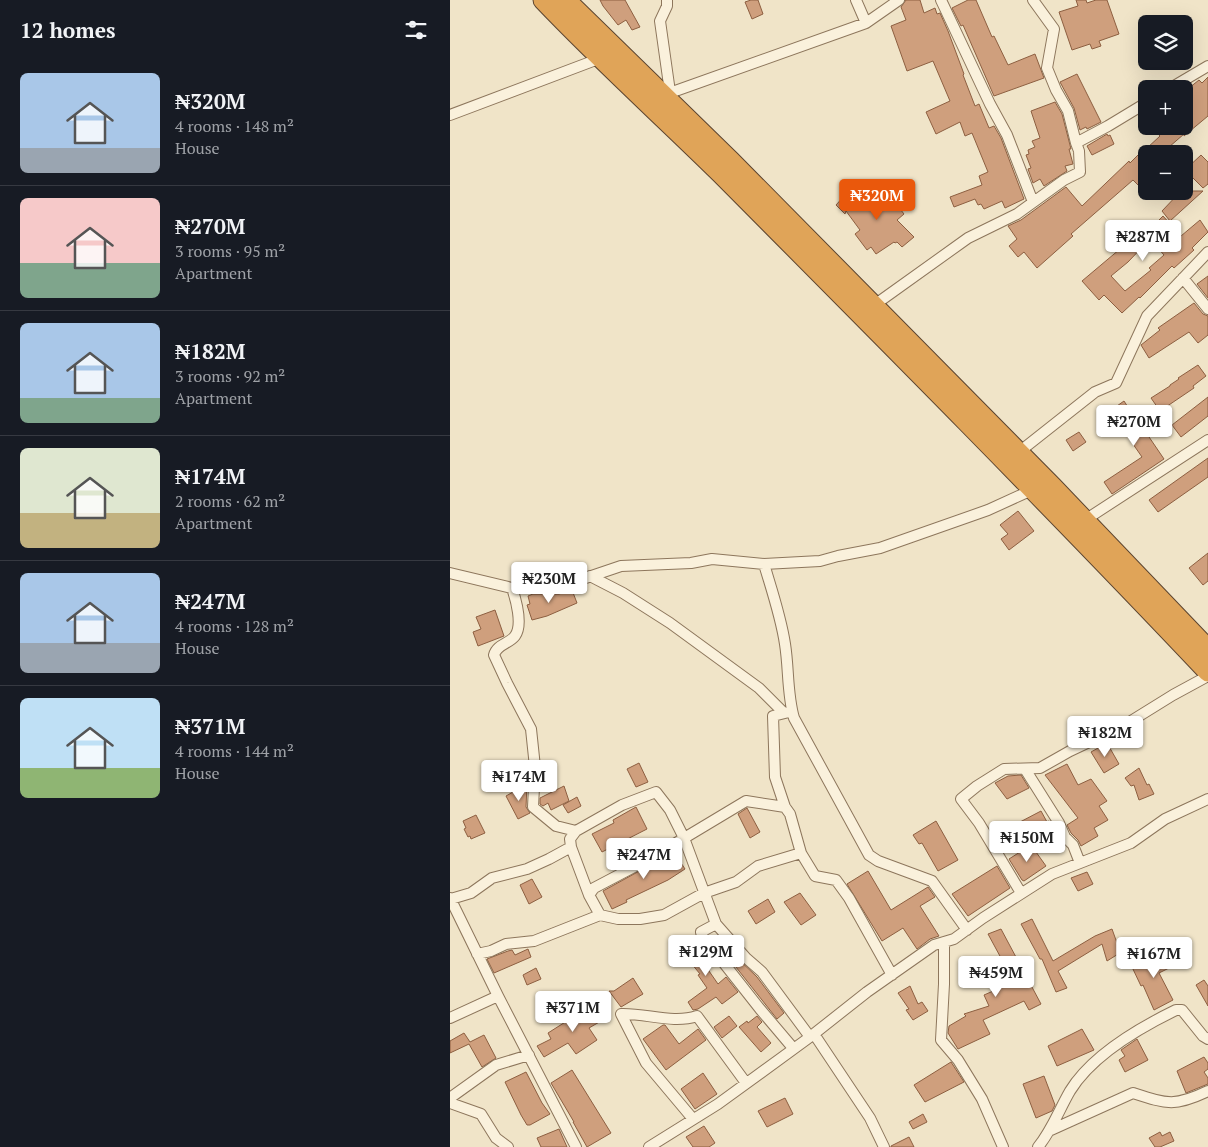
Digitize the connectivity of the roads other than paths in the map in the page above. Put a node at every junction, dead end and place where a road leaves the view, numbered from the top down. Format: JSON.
{"nodes":[{"id":1,"x":543,"y":0,"type":"edge"},
{"id":2,"x":566,"y":0,"type":"edge"},
{"id":3,"x":667,"y":0,"type":"edge"},
{"id":4,"x":856,"y":0,"type":"edge"},
{"id":5,"x":899,"y":0,"type":"edge"},
{"id":6,"x":941,"y":0,"type":"edge"},
{"id":7,"x":1033,"y":0,"type":"edge"},
{"id":8,"x":866,"y":23,"type":"junction"},
{"id":9,"x":601,"y":58,"type":"junction"},
{"id":10,"x":1208,"y":66,"type":"edge"},
{"id":11,"x":1184,"y":80,"type":"edge"},
{"id":12,"x":667,"y":94,"type":"junction"},
{"id":13,"x":1138,"y":108,"type":"edge"},
{"id":14,"x":450,"y":115,"type":"edge"},
{"id":15,"x":1076,"y":143,"type":"junction"},
{"id":16,"x":1033,"y":202,"type":"junction"},
{"id":17,"x":1208,"y":252,"type":"edge"},
{"id":18,"x":1184,"y":278,"type":"junction"},
{"id":19,"x":874,"y":306,"type":"junction"},
{"id":20,"x":1208,"y":309,"type":"edge"},
{"id":21,"x":1208,"y":440,"type":"edge"},
{"id":22,"x":1018,"y":452,"type":"junction"},
{"id":23,"x":1032,"y":490,"type":"junction"},
{"id":24,"x":1085,"y":520,"type":"junction"},
{"id":25,"x":764,"y":564,"type":"junction"},
{"id":26,"x":450,"y":574,"type":"edge"},
{"id":27,"x":590,"y":576,"type":"junction"},
{"id":28,"x":512,"y":588,"type":"junction"},
{"id":29,"x":1208,"y":649,"type":"edge"},
{"id":30,"x":1208,"y":672,"type":"edge"},
{"id":31,"x":1208,"y":676,"type":"edge"},
{"id":32,"x":788,"y":712,"type":"junction"},
{"id":33,"x":1026,"y":769,"type":"junction"},
{"id":34,"x":1208,"y":799,"type":"edge"},
{"id":35,"x":784,"y":807,"type":"junction"},
{"id":36,"x":576,"y":831,"type":"junction"},
{"id":37,"x":684,"y":838,"type":"junction"},
{"id":38,"x":571,"y":847,"type":"junction"},
{"id":39,"x":801,"y":853,"type":"junction"},
{"id":40,"x":1080,"y":863,"type":"junction"},
{"id":41,"x":704,"y":893,"type":"junction"},
{"id":42,"x":1021,"y":893,"type":"junction"},
{"id":43,"x":589,"y":895,"type":"junction"},
{"id":44,"x":450,"y":898,"type":"edge"},
{"id":45,"x":600,"y":915,"type":"junction"},
{"id":46,"x":716,"y":924,"type":"junction"},
{"id":47,"x":967,"y":930,"type":"junction"},
{"id":48,"x":944,"y":942,"type":"junction"},
{"id":49,"x":477,"y":954,"type":"junction"},
{"id":50,"x":892,"y":974,"type":"junction"},
{"id":51,"x":498,"y":996,"type":"junction"},
{"id":52,"x":450,"y":1018,"type":"edge"},
{"id":53,"x":812,"y":1036,"type":"junction"},
{"id":54,"x":1208,"y":1039,"type":"edge"},
{"id":55,"x":793,"y":1048,"type":"junction"},
{"id":56,"x":529,"y":1055,"type":"junction"},
{"id":57,"x":746,"y":1083,"type":"junction"},
{"id":58,"x":1208,"y":1091,"type":"edge"},
{"id":59,"x":450,"y":1098,"type":"edge"},
{"id":60,"x":450,"y":1103,"type":"edge"},
{"id":61,"x":693,"y":1119,"type":"junction"},
{"id":62,"x":1051,"y":1130,"type":"junction"},
{"id":63,"x":508,"y":1147,"type":"edge"},
{"id":64,"x":576,"y":1147,"type":"edge"},
{"id":65,"x":649,"y":1147,"type":"edge"},
{"id":66,"x":884,"y":1147,"type":"edge"},
{"id":67,"x":1003,"y":1147,"type":"edge"},
{"id":68,"x":1038,"y":1147,"type":"edge"}],
"edges":[{"from":1,"to":9,"type":"highway"},
{"from":2,"to":12,"type":"highway"},
{"from":3,"to":12,"type":"street"},
{"from":4,"to":8,"type":"street"},
{"from":5,"to":8,"type":"street"},
{"from":6,"to":16,"type":"street"},
{"from":7,"to":15,"type":"street"},
{"from":8,"to":12,"type":"street"},
{"from":9,"to":14,"type":"street"},
{"from":9,"to":23,"type":"highway"},
{"from":10,"to":11,"type":"street"},
{"from":12,"to":19,"type":"highway"},
{"from":13,"to":15,"type":"street"},
{"from":15,"to":16,"type":"street"},
{"from":16,"to":19,"type":"street"},
{"from":17,"to":18,"type":"street"},
{"from":18,"to":20,"type":"street"},
{"from":18,"to":22,"type":"street"},
{"from":19,"to":22,"type":"highway"},
{"from":21,"to":24,"type":"street"},
{"from":22,"to":24,"type":"highway"},
{"from":23,"to":25,"type":"street"},
{"from":23,"to":30,"type":"highway"},
{"from":24,"to":29,"type":"highway"},
{"from":25,"to":27,"type":"street"},
{"from":25,"to":32,"type":"street"},
{"from":26,"to":28,"type":"street"},
{"from":27,"to":28,"type":"street"},
{"from":27,"to":32,"type":"street"},
{"from":28,"to":36,"type":"street"},
{"from":31,"to":33,"type":"street"},
{"from":32,"to":35,"type":"street"},
{"from":32,"to":47,"type":"street"},
{"from":33,"to":40,"type":"street"},
{"from":33,"to":42,"type":"street"},
{"from":34,"to":40,"type":"street"},
{"from":35,"to":37,"type":"street"},
{"from":35,"to":39,"type":"street"},
{"from":36,"to":37,"type":"street"},
{"from":36,"to":38,"type":"street"},
{"from":37,"to":41,"type":"street"},
{"from":37,"to":43,"type":"street"},
{"from":38,"to":43,"type":"street"},
{"from":38,"to":44,"type":"street"},
{"from":39,"to":41,"type":"street"},
{"from":39,"to":50,"type":"street"},
{"from":40,"to":42,"type":"street"},
{"from":41,"to":45,"type":"street"},
{"from":41,"to":46,"type":"street"},
{"from":42,"to":47,"type":"street"},
{"from":43,"to":45,"type":"street"},
{"from":44,"to":49,"type":"street"},
{"from":45,"to":49,"type":"street"},
{"from":46,"to":53,"type":"street"},
{"from":46,"to":55,"type":"street"},
{"from":47,"to":48,"type":"street"},
{"from":48,"to":50,"type":"street"},
{"from":48,"to":67,"type":"street"},
{"from":49,"to":51,"type":"street"},
{"from":50,"to":53,"type":"street"},
{"from":51,"to":52,"type":"street"},
{"from":51,"to":56,"type":"street"},
{"from":53,"to":55,"type":"street"},
{"from":53,"to":66,"type":"street"},
{"from":54,"to":62,"type":"street"},
{"from":55,"to":57,"type":"street"},
{"from":56,"to":59,"type":"street"},
{"from":56,"to":64,"type":"street"},
{"from":57,"to":61,"type":"street"},
{"from":57,"to":61,"type":"street"},
{"from":58,"to":62,"type":"street"},
{"from":60,"to":63,"type":"street"},
{"from":61,"to":65,"type":"street"},
{"from":62,"to":68,"type":"street"}]}
